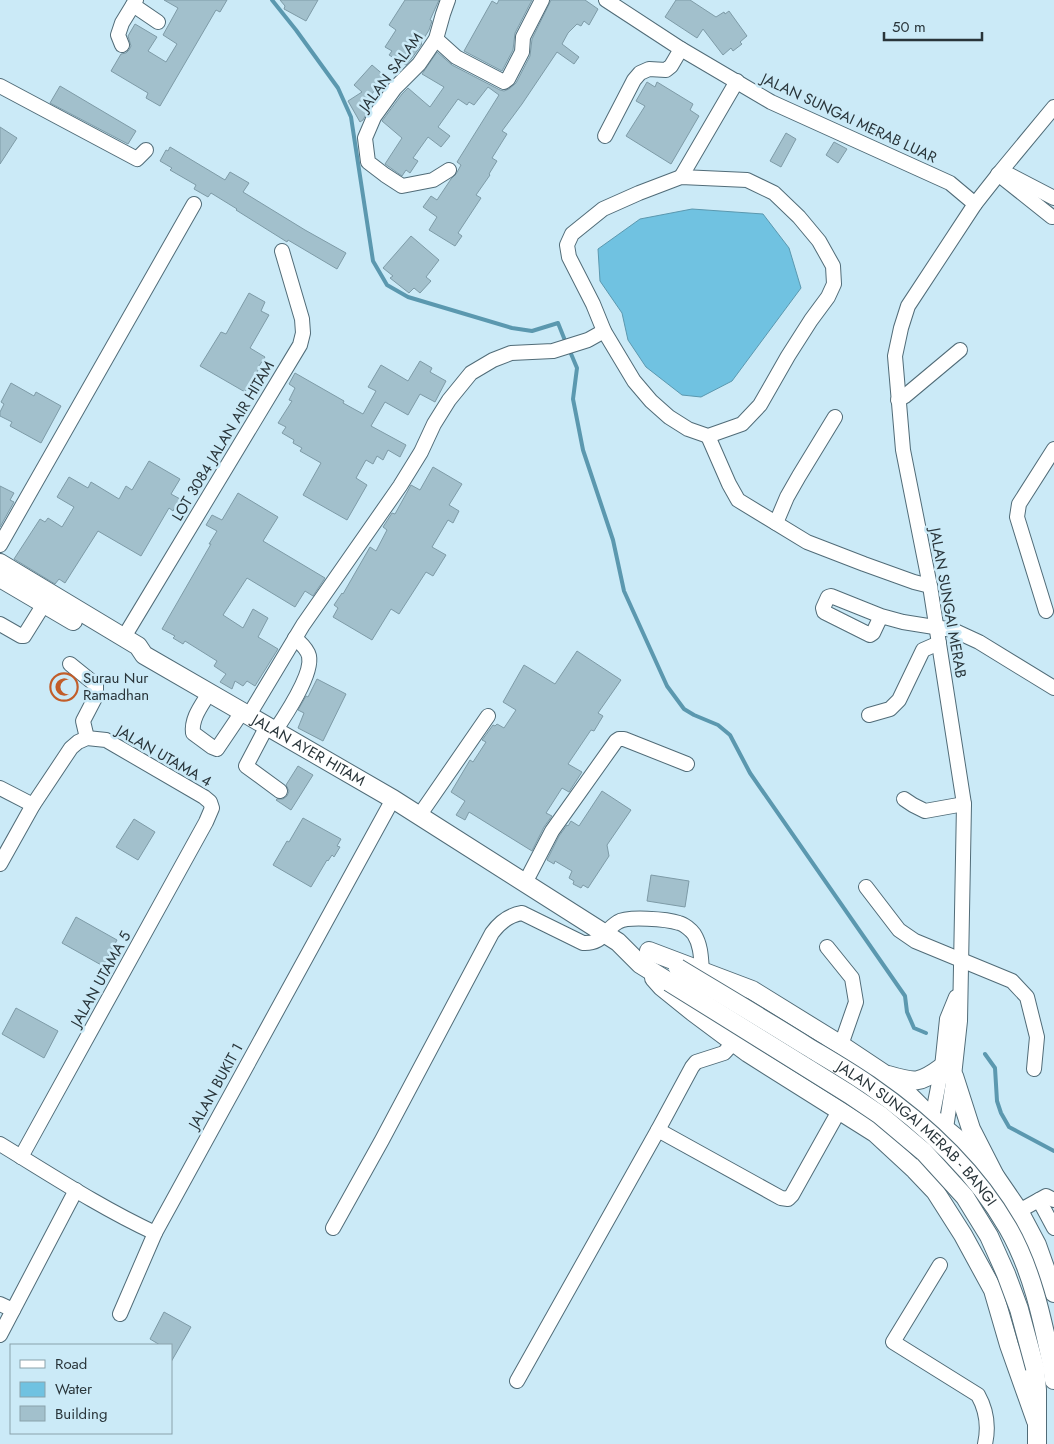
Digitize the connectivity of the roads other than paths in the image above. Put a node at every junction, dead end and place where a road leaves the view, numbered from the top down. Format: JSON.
{"nodes":[{"id":1,"x":448,"y":0,"type":"edge"},
{"id":2,"x":542,"y":0,"type":"edge"},
{"id":3,"x":606,"y":0,"type":"edge"},
{"id":4,"x":135,"y":3,"type":"edge"},
{"id":5,"x":158,"y":22,"type":"dead end"},
{"id":6,"x":436,"y":39,"type":"junction"},
{"id":7,"x":122,"y":45,"type":"dead end"},
{"id":8,"x":681,"y":48,"type":"junction"},
{"id":9,"x":737,"y":81,"type":"junction"},
{"id":10,"x":0,"y":86,"type":"edge"},
{"id":11,"x":1054,"y":107,"type":"edge"},
{"id":12,"x":605,"y":136,"type":"dead end"},
{"id":13,"x":146,"y":150,"type":"dead end"},
{"id":14,"x":449,"y":170,"type":"dead end"},
{"id":15,"x":999,"y":173,"type":"junction"},
{"id":16,"x":681,"y":177,"type":"junction"},
{"id":17,"x":1054,"y":198,"type":"edge"},
{"id":18,"x":194,"y":204,"type":"dead end"},
{"id":19,"x":975,"y":204,"type":"junction"},
{"id":20,"x":1052,"y":217,"type":"dead end"},
{"id":21,"x":282,"y":251,"type":"dead end"},
{"id":22,"x":604,"y":332,"type":"junction"},
{"id":23,"x":960,"y":350,"type":"dead end"},
{"id":24,"x":898,"y":400,"type":"junction"},
{"id":25,"x":835,"y":417,"type":"dead end"},
{"id":26,"x":708,"y":436,"type":"junction"},
{"id":27,"x":1054,"y":449,"type":"edge"},
{"id":28,"x":776,"y":523,"type":"junction"},
{"id":29,"x":0,"y":545,"type":"edge"},
{"id":30,"x":0,"y":562,"type":"edge"},
{"id":31,"x":0,"y":578,"type":"edge"},
{"id":32,"x":930,"y":586,"type":"junction"},
{"id":33,"x":1054,"y":589,"type":"edge"},
{"id":34,"x":1040,"y":593,"type":"junction"},
{"id":35,"x":44,"y":604,"type":"junction"},
{"id":36,"x":1046,"y":611,"type":"dead end"},
{"id":37,"x":881,"y":616,"type":"dead end"},
{"id":38,"x":0,"y":624,"type":"edge"},
{"id":39,"x":935,"y":626,"type":"junction"},
{"id":40,"x":124,"y":637,"type":"junction"},
{"id":41,"x":295,"y":638,"type":"junction"},
{"id":42,"x":938,"y":642,"type":"junction"},
{"id":43,"x":144,"y":655,"type":"junction"},
{"id":44,"x":70,"y":664,"type":"dead end"},
{"id":45,"x":1054,"y":688,"type":"edge"},
{"id":46,"x":210,"y":693,"type":"junction"},
{"id":47,"x":246,"y":714,"type":"junction"},
{"id":48,"x":869,"y":715,"type":"dead end"},
{"id":49,"x":488,"y":716,"type":"dead end"},
{"id":50,"x":271,"y":729,"type":"junction"},
{"id":51,"x":87,"y":738,"type":"junction"},
{"id":52,"x":687,"y":764,"type":"dead end"},
{"id":53,"x":0,"y":788,"type":"edge"},
{"id":54,"x":280,"y":790,"type":"dead end"},
{"id":55,"x":392,"y":799,"type":"junction"},
{"id":56,"x":904,"y":799,"type":"dead end"},
{"id":57,"x":964,"y":804,"type":"junction"},
{"id":58,"x":33,"y":806,"type":"junction"},
{"id":59,"x":210,"y":815,"type":"joint"},
{"id":60,"x":419,"y":816,"type":"junction"},
{"id":61,"x":0,"y":864,"type":"edge"},
{"id":62,"x":524,"y":883,"type":"junction"},
{"id":63,"x":866,"y":887,"type":"dead end"},
{"id":64,"x":611,"y":938,"type":"junction"},
{"id":65,"x":828,"y":947,"type":"dead end"},
{"id":66,"x":645,"y":958,"type":"junction"},
{"id":67,"x":962,"y":960,"type":"junction"},
{"id":68,"x":702,"y":971,"type":"junction"},
{"id":69,"x":673,"y":975,"type":"junction"},
{"id":70,"x":734,"y":1042,"type":"junction"},
{"id":71,"x":841,"y":1045,"type":"junction"},
{"id":72,"x":1034,"y":1070,"type":"dead end"},
{"id":73,"x":948,"y":1071,"type":"junction"},
{"id":74,"x":883,"y":1073,"type":"junction"},
{"id":75,"x":905,"y":1091,"type":"junction"},
{"id":76,"x":839,"y":1111,"type":"junction"},
{"id":77,"x":939,"y":1123,"type":"junction"},
{"id":78,"x":658,"y":1130,"type":"junction"},
{"id":79,"x":875,"y":1133,"type":"junction"},
{"id":80,"x":0,"y":1144,"type":"edge"},
{"id":81,"x":970,"y":1149,"type":"junction"},
{"id":82,"x":21,"y":1157,"type":"junction"},
{"id":83,"x":915,"y":1170,"type":"junction"},
{"id":84,"x":995,"y":1176,"type":"junction"},
{"id":85,"x":76,"y":1190,"type":"junction"},
{"id":86,"x":935,"y":1191,"type":"junction"},
{"id":87,"x":1048,"y":1196,"type":"edge"},
{"id":88,"x":1019,"y":1211,"type":"junction"},
{"id":89,"x":333,"y":1228,"type":"dead end"},
{"id":90,"x":1054,"y":1228,"type":"edge"},
{"id":91,"x":155,"y":1233,"type":"junction"},
{"id":92,"x":940,"y":1265,"type":"dead end"},
{"id":93,"x":1053,"y":1286,"type":"edge"},
{"id":94,"x":0,"y":1304,"type":"edge"},
{"id":95,"x":13,"y":1310,"type":"junction"},
{"id":96,"x":120,"y":1314,"type":"dead end"},
{"id":97,"x":0,"y":1335,"type":"edge"},
{"id":98,"x":1053,"y":1372,"type":"edge"},
{"id":99,"x":517,"y":1381,"type":"dead end"},
{"id":100,"x":1036,"y":1421,"type":"junction"},
{"id":101,"x":1036,"y":1443,"type":"edge"},
{"id":102,"x":986,"y":1444,"type":"edge"}],
"edges":[{"from":1,"to":6,"type":"street","name":"JALAN SALAM"},
{"from":2,"to":6,"type":"street"},
{"from":3,"to":8,"type":"street","name":"JALAN SUNGAI MERAB LUAR"},
{"from":4,"to":5,"type":"street"},
{"from":4,"to":7,"type":"street"},
{"from":6,"to":14,"type":"street","name":"JALAN SALAM"},
{"from":8,"to":9,"type":"street","name":"JALAN SUNGAI MERAB LUAR"},
{"from":8,"to":12,"type":"street"},
{"from":9,"to":16,"type":"street"},
{"from":9,"to":19,"type":"street","name":"JALAN SUNGAI MERAB LUAR"},
{"from":10,"to":13,"type":"street"},
{"from":11,"to":15,"type":"street","name":"JALAN SUNGAI MERAB"},
{"from":15,"to":17,"type":"street"},
{"from":15,"to":19,"type":"street","name":"JALAN SUNGAI MERAB"},
{"from":15,"to":20,"type":"street"},
{"from":16,"to":22,"type":"street"},
{"from":16,"to":26,"type":"street"},
{"from":18,"to":29,"type":"street"},
{"from":19,"to":24,"type":"street","name":"JALAN SUNGAI MERAB"},
{"from":21,"to":40,"type":"street","name":"LOT 3084 JALAN AIR HITAM"},
{"from":22,"to":26,"type":"street"},
{"from":22,"to":41,"type":"street"},
{"from":23,"to":24,"type":"street"},
{"from":24,"to":32,"type":"street","name":"JALAN SUNGAI MERAB"},
{"from":25,"to":28,"type":"street"},
{"from":26,"to":28,"type":"street"},
{"from":27,"to":34,"type":"street"},
{"from":28,"to":32,"type":"street"},
{"from":30,"to":40,"type":"main road","name":"JALAN AYER HITAM"},
{"from":31,"to":35,"type":"main road"},
{"from":32,"to":39,"type":"street","name":"JALAN SUNGAI MERAB"},
{"from":33,"to":34,"type":"street"},
{"from":34,"to":36,"type":"street"},
{"from":35,"to":38,"type":"street"},
{"from":35,"to":43,"type":"main road"},
{"from":37,"to":39,"type":"street"},
{"from":39,"to":42,"type":"street","name":"JALAN SUNGAI MERAB"},
{"from":39,"to":45,"type":"street"},
{"from":40,"to":43,"type":"main road","name":"JALAN AYER HITAM"},
{"from":41,"to":47,"type":"street"},
{"from":41,"to":50,"type":"street"},
{"from":42,"to":48,"type":"street"},
{"from":42,"to":57,"type":"street","name":"JALAN SUNGAI MERAB"},
{"from":43,"to":46,"type":"main road","name":"JALAN AYER HITAM"},
{"from":44,"to":51,"type":"street"},
{"from":46,"to":47,"type":"main road","name":"JALAN AYER HITAM"},
{"from":46,"to":47,"type":"street"},
{"from":47,"to":50,"type":"main road","name":"JALAN AYER HITAM"},
{"from":49,"to":60,"type":"street"},
{"from":50,"to":54,"type":"street"},
{"from":50,"to":55,"type":"main road","name":"JALAN AYER HITAM"},
{"from":51,"to":58,"type":"street"},
{"from":51,"to":59,"type":"street","name":"JALAN UTAMA 4"},
{"from":52,"to":62,"type":"street"},
{"from":53,"to":58,"type":"street"},
{"from":55,"to":60,"type":"main road","name":"JALAN AYER HITAM"},
{"from":55,"to":91,"type":"street","name":"JALAN BUKIT 1"},
{"from":56,"to":57,"type":"street"},
{"from":57,"to":67,"type":"street","name":"JALAN SUNGAI MERAB"},
{"from":58,"to":61,"type":"street"},
{"from":59,"to":82,"type":"street","name":"JALAN UTAMA 5"},
{"from":60,"to":62,"type":"main road","name":"JALAN AYER HITAM"},
{"from":62,"to":64,"type":"main road","name":"JALAN AYER HITAM"},
{"from":63,"to":67,"type":"street"},
{"from":64,"to":66,"type":"main road","name":"JALAN AYER HITAM"},
{"from":64,"to":68,"type":"street"},
{"from":64,"to":89,"type":"street"},
{"from":65,"to":71,"type":"street"},
{"from":66,"to":68,"type":"main road"},
{"from":66,"to":69,"type":"main road","name":"JALAN AYER HITAM"},
{"from":66,"to":70,"type":"main road"},
{"from":67,"to":72,"type":"street"},
{"from":67,"to":73,"type":"street","name":"JALAN SUNGAI MERAB"},
{"from":68,"to":71,"type":"main road"},
{"from":69,"to":98,"type":"main road","name":"JALAN SUNGAI MERAB - BANGI","bridge":true},
{"from":69,"to":100,"type":"main road","name":"JALAN SUNGAI MERAB - BANGI","bridge":true},
{"from":70,"to":76,"type":"main road"},
{"from":70,"to":78,"type":"street"},
{"from":71,"to":74,"type":"main road"},
{"from":73,"to":74,"type":"main road"},
{"from":73,"to":77,"type":"street","name":"JALAN SUNGAI MERAB"},
{"from":73,"to":84,"type":"main road"},
{"from":74,"to":75,"type":"main road"},
{"from":75,"to":77,"type":"main road"},
{"from":75,"to":79,"type":"main road"},
{"from":76,"to":78,"type":"street"},
{"from":76,"to":79,"type":"main road"},
{"from":77,"to":81,"type":"main road"},
{"from":77,"to":83,"type":"street","name":"JALAN SUNGAI MERAB"},
{"from":78,"to":99,"type":"street"},
{"from":79,"to":83,"type":"main road"},
{"from":80,"to":82,"type":"street"},
{"from":81,"to":84,"type":"main road"},
{"from":81,"to":86,"type":"main road"},
{"from":82,"to":85,"type":"street"},
{"from":83,"to":86,"type":"main road"},
{"from":84,"to":88,"type":"main road"},
{"from":85,"to":91,"type":"street"},
{"from":85,"to":95,"type":"street"},
{"from":86,"to":100,"type":"main road"},
{"from":87,"to":88,"type":"street"},
{"from":87,"to":90,"type":"street"},
{"from":88,"to":93,"type":"main road"},
{"from":91,"to":96,"type":"street","name":"JALAN BUKIT 1"},
{"from":92,"to":102,"type":"street"},
{"from":94,"to":95,"type":"street"},
{"from":95,"to":97,"type":"street"},
{"from":100,"to":101,"type":"main road"}]}
